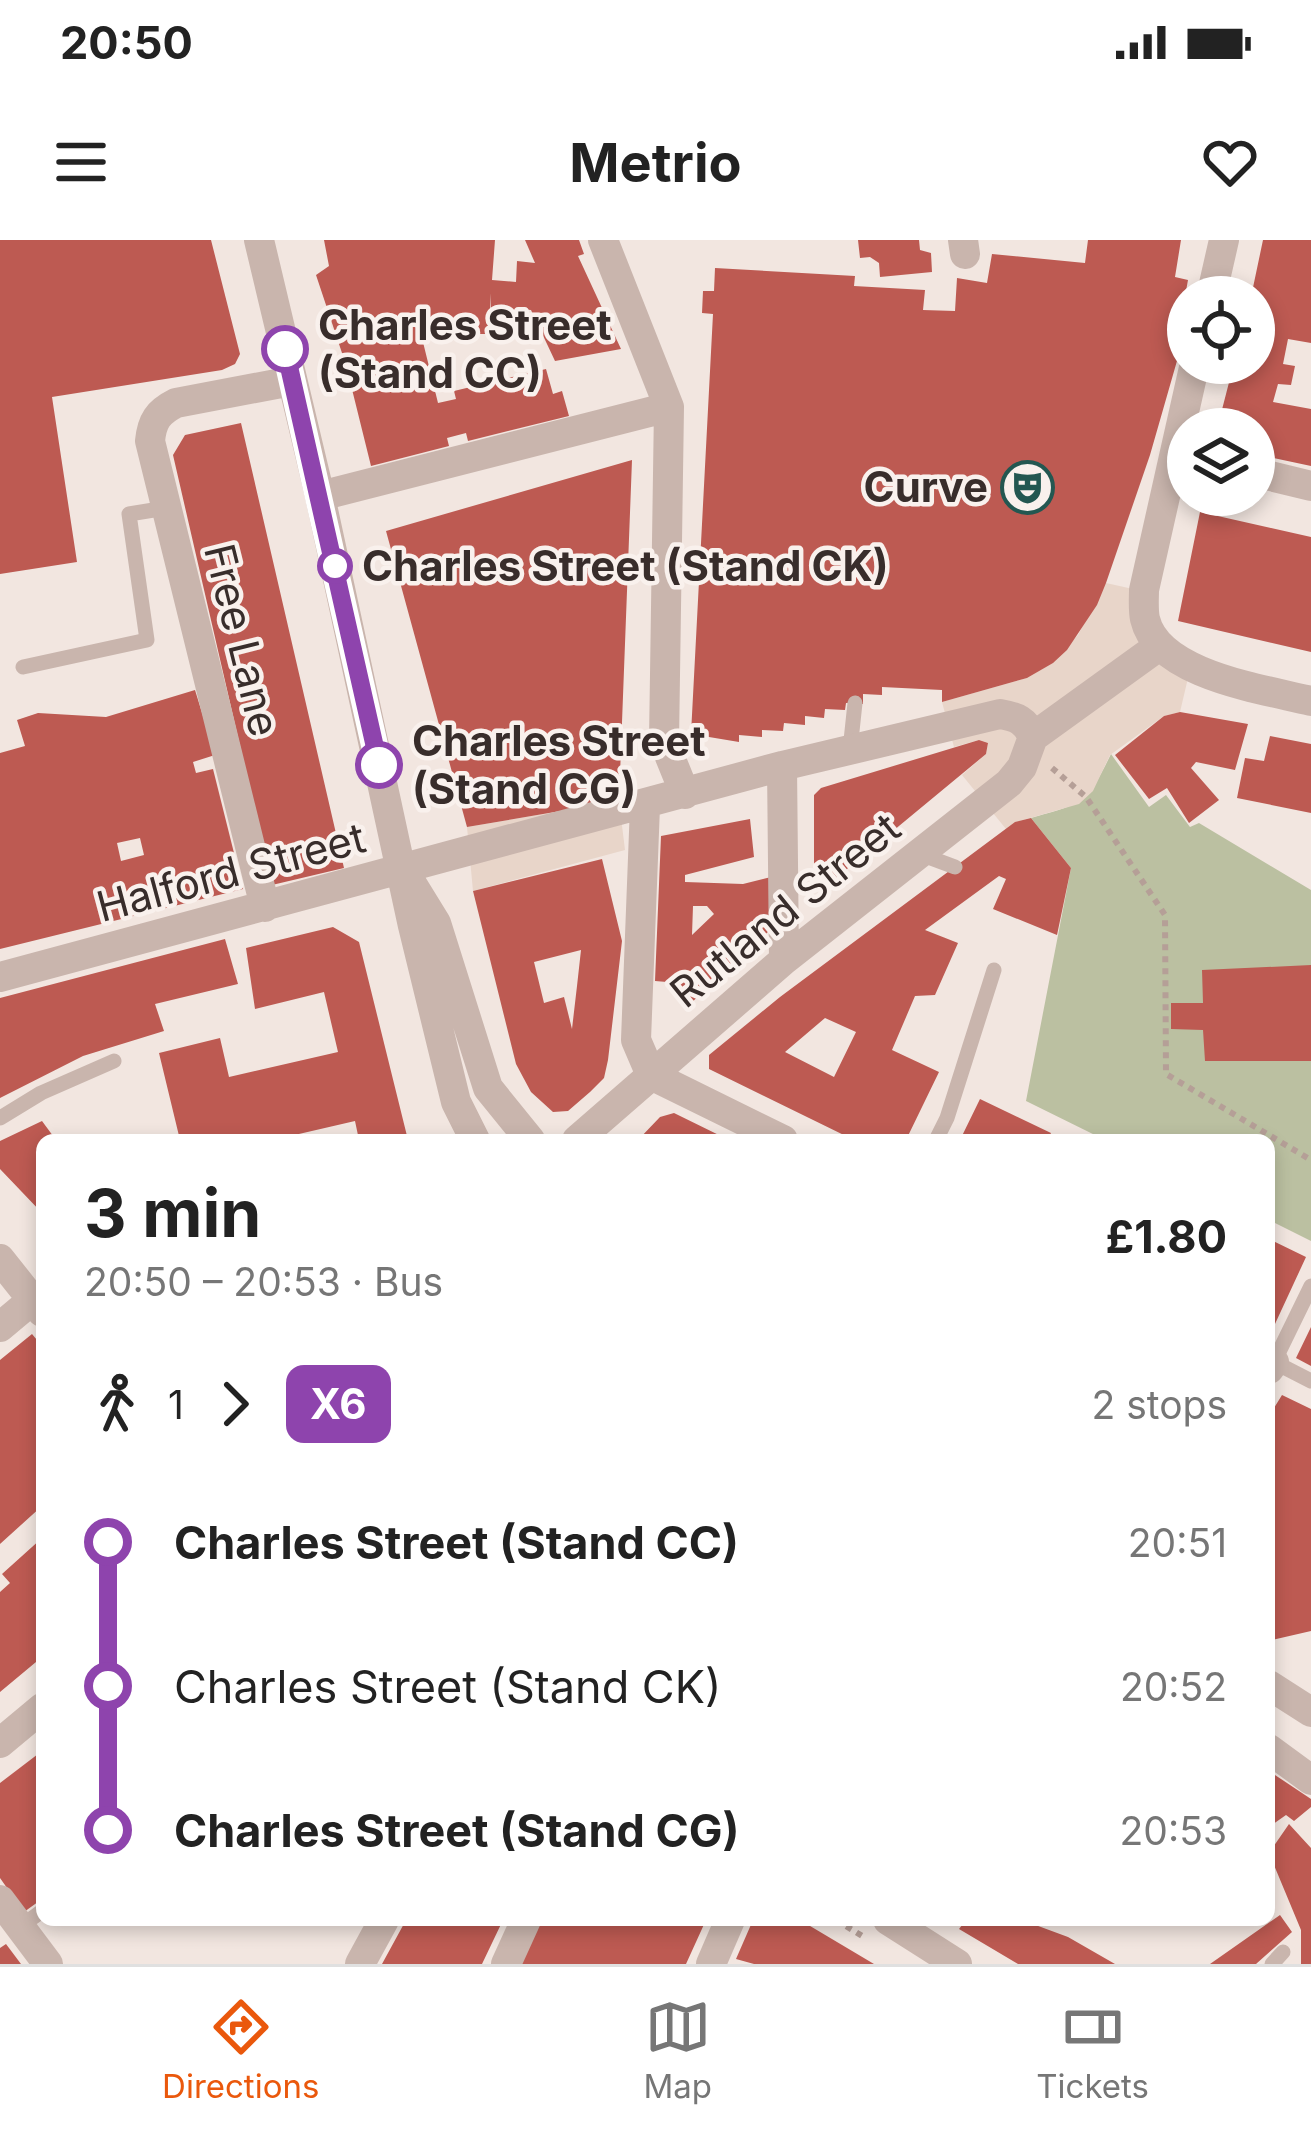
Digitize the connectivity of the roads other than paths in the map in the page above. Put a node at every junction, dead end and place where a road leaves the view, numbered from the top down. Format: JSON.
{"nodes":[{"id":1,"x":603,"y":240,"type":"edge"},
{"id":2,"x":1224,"y":240,"type":"edge"},
{"id":3,"x":258,"y":241,"type":"edge"},
{"id":4,"x":1216,"y":276,"type":"edge"},
{"id":5,"x":292,"y":381,"type":"junction"},
{"id":6,"x":669,"y":407,"type":"junction"},
{"id":7,"x":1275,"y":477,"type":"edge"},
{"id":8,"x":1311,"y":485,"type":"edge"},
{"id":9,"x":320,"y":496,"type":"junction"},
{"id":10,"x":1167,"y":504,"type":"edge"},
{"id":11,"x":166,"y":508,"type":"junction"},
{"id":12,"x":1159,"y":646,"type":"junction"},
{"id":13,"x":23,"y":668,"type":"dead end"},
{"id":14,"x":1311,"y":701,"type":"edge"},
{"id":15,"x":855,"y":704,"type":"dead end"},
{"id":16,"x":1032,"y":743,"type":"junction"},
{"id":17,"x":850,"y":751,"type":"junction"},
{"id":18,"x":782,"y":766,"type":"junction"},
{"id":19,"x":685,"y":794,"type":"junction"},
{"id":20,"x":645,"y":806,"type":"junction"},
{"id":21,"x":920,"y":854,"type":"junction"},
{"id":22,"x":955,"y":867,"type":"dead end"},
{"id":23,"x":402,"y":869,"type":"junction"},
{"id":24,"x":265,"y":907,"type":"junction"},
{"id":25,"x":784,"y":960,"type":"junction"},
{"id":26,"x":994,"y":970,"type":"dead end"},
{"id":27,"x":0,"y":977,"type":"edge"},
{"id":28,"x":114,"y":1061,"type":"dead end"},
{"id":29,"x":651,"y":1075,"type":"junction"},
{"id":30,"x":0,"y":1118,"type":"edge"},
{"id":31,"x":473,"y":1134,"type":"edge"},
{"id":32,"x":525,"y":1134,"type":"edge"},
{"id":33,"x":584,"y":1134,"type":"edge"},
{"id":34,"x":771,"y":1134,"type":"edge"},
{"id":35,"x":939,"y":1134,"type":"edge"},
{"id":36,"x":0,"y":1258,"type":"edge"},
{"id":37,"x":1311,"y":1286,"type":"edge"},
{"id":38,"x":36,"y":1306,"type":"edge"},
{"id":39,"x":36,"y":1308,"type":"edge"},
{"id":40,"x":0,"y":1328,"type":"edge"},
{"id":41,"x":1275,"y":1356,"type":"edge"},
{"id":42,"x":1275,"y":1366,"type":"edge"},
{"id":43,"x":1311,"y":1381,"type":"edge"},
{"id":44,"x":36,"y":1713,"type":"edge"},
{"id":45,"x":0,"y":1743,"type":"edge"},
{"id":46,"x":1275,"y":1753,"type":"edge"},
{"id":47,"x":1311,"y":1780,"type":"edge"},
{"id":48,"x":0,"y":1900,"type":"edge"},
{"id":49,"x":31,"y":1919,"type":"edge"},
{"id":50,"x":381,"y":1926,"type":"edge"},
{"id":51,"x":523,"y":1926,"type":"edge"},
{"id":52,"x":727,"y":1926,"type":"edge"},
{"id":53,"x":910,"y":1926,"type":"edge"},
{"id":54,"x":48,"y":1964,"type":"edge"},
{"id":55,"x":360,"y":1964,"type":"edge"},
{"id":56,"x":506,"y":1964,"type":"edge"},
{"id":57,"x":711,"y":1964,"type":"edge"},
{"id":58,"x":957,"y":1964,"type":"edge"}],
"edges":[{"from":1,"to":6,"type":"street"},
{"from":2,"to":4,"type":"street"},
{"from":3,"to":5,"type":"street"},
{"from":5,"to":9,"type":"street"},
{"from":5,"to":11,"type":"street","name":"Free Lane"},
{"from":6,"to":9,"type":"street"},
{"from":6,"to":19,"type":"street"},
{"from":7,"to":8,"type":"street"},
{"from":9,"to":23,"type":"street"},
{"from":10,"to":12,"type":"street"},
{"from":11,"to":13,"type":"lane"},
{"from":11,"to":24,"type":"street","name":"Free Lane"},
{"from":12,"to":14,"type":"street"},
{"from":12,"to":16,"type":"street","name":"Rutland Street"},
{"from":15,"to":17,"type":"lane"},
{"from":16,"to":17,"type":"street","name":"Halford Street"},
{"from":16,"to":21,"type":"street","name":"Rutland Street"},
{"from":17,"to":18,"type":"street","name":"Halford Street"},
{"from":18,"to":19,"type":"street","name":"Halford Street"},
{"from":18,"to":25,"type":"street"},
{"from":19,"to":20,"type":"street","name":"Halford Street"},
{"from":20,"to":23,"type":"street","name":"Halford Street"},
{"from":20,"to":29,"type":"street"},
{"from":21,"to":22,"type":"lane"},
{"from":21,"to":25,"type":"street","name":"Rutland Street"},
{"from":23,"to":24,"type":"street","name":"Halford Street"},
{"from":23,"to":31,"type":"street"},
{"from":23,"to":32,"type":"street"},
{"from":24,"to":27,"type":"street","name":"Halford Street"},
{"from":25,"to":29,"type":"street","name":"Rutland Street"},
{"from":26,"to":35,"type":"lane"},
{"from":28,"to":30,"type":"lane"},
{"from":29,"to":33,"type":"street","name":"Rutland Street"},
{"from":29,"to":34,"type":"street"},
{"from":36,"to":38,"type":"street"},
{"from":37,"to":41,"type":"lane"},
{"from":39,"to":40,"type":"street"},
{"from":42,"to":43,"type":"lane"},
{"from":44,"to":45,"type":"street"},
{"from":46,"to":47,"type":"street"},
{"from":48,"to":49,"type":"street"},
{"from":49,"to":54,"type":"street"},
{"from":50,"to":55,"type":"street"},
{"from":51,"to":56,"type":"street"},
{"from":52,"to":57,"type":"street"},
{"from":53,"to":58,"type":"street"}]}
